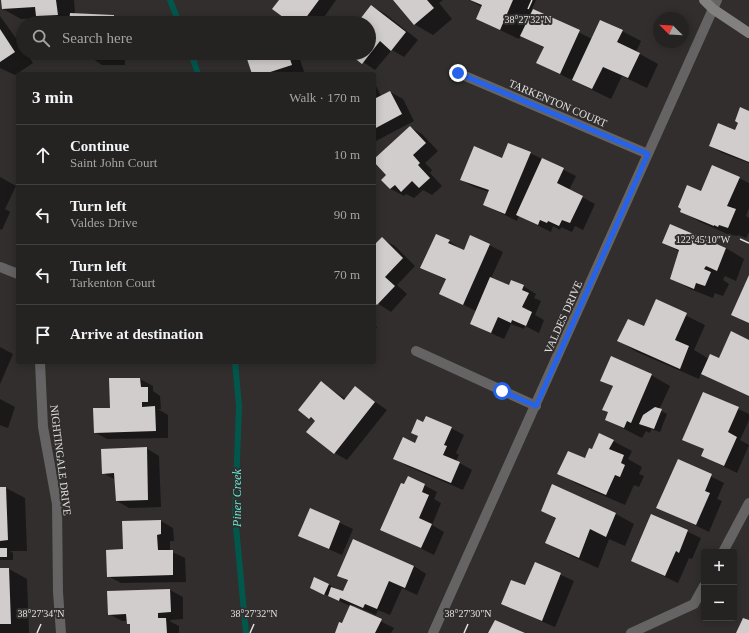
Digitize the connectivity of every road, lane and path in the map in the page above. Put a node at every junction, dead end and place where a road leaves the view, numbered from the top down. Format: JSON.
{"nodes":[{"id":1,"x":704,"y":0,"type":"edge"},
{"id":2,"x":715,"y":5,"type":"edge"},
{"id":3,"x":749,"y":33,"type":"edge"},
{"id":4,"x":458,"y":73,"type":"dead end"},
{"id":5,"x":648,"y":154,"type":"junction"},
{"id":6,"x":0,"y":267,"type":"edge"},
{"id":7,"x":16,"y":273,"type":"edge"},
{"id":8,"x":416,"y":351,"type":"dead end"},
{"id":9,"x":40,"y":364,"type":"edge"},
{"id":10,"x":536,"y":406,"type":"junction"},
{"id":11,"x":749,"y":503,"type":"edge"},
{"id":12,"x":724,"y":549,"type":"edge"},
{"id":13,"x":701,"y":591,"type":"edge"},
{"id":14,"x":61,"y":633,"type":"edge"},
{"id":15,"x":433,"y":633,"type":"edge"},
{"id":16,"x":631,"y":633,"type":"edge"}],
"edges":[{"from":1,"to":2,"type":"main road"},
{"from":2,"to":3,"type":"main road"},
{"from":2,"to":5,"type":"street","name":"VALDES DRIVE"},
{"from":4,"to":5,"type":"street","name":"TARKENTON COURT"},
{"from":5,"to":10,"type":"street","name":"VALDES DRIVE"},
{"from":6,"to":7,"type":"street"},
{"from":8,"to":10,"type":"street"},
{"from":9,"to":14,"type":"street","name":"NIGHTINGALE DRIVE"},
{"from":10,"to":15,"type":"street","name":"VALDES DRIVE"},
{"from":11,"to":12,"type":"street"},
{"from":13,"to":16,"type":"street"}]}
